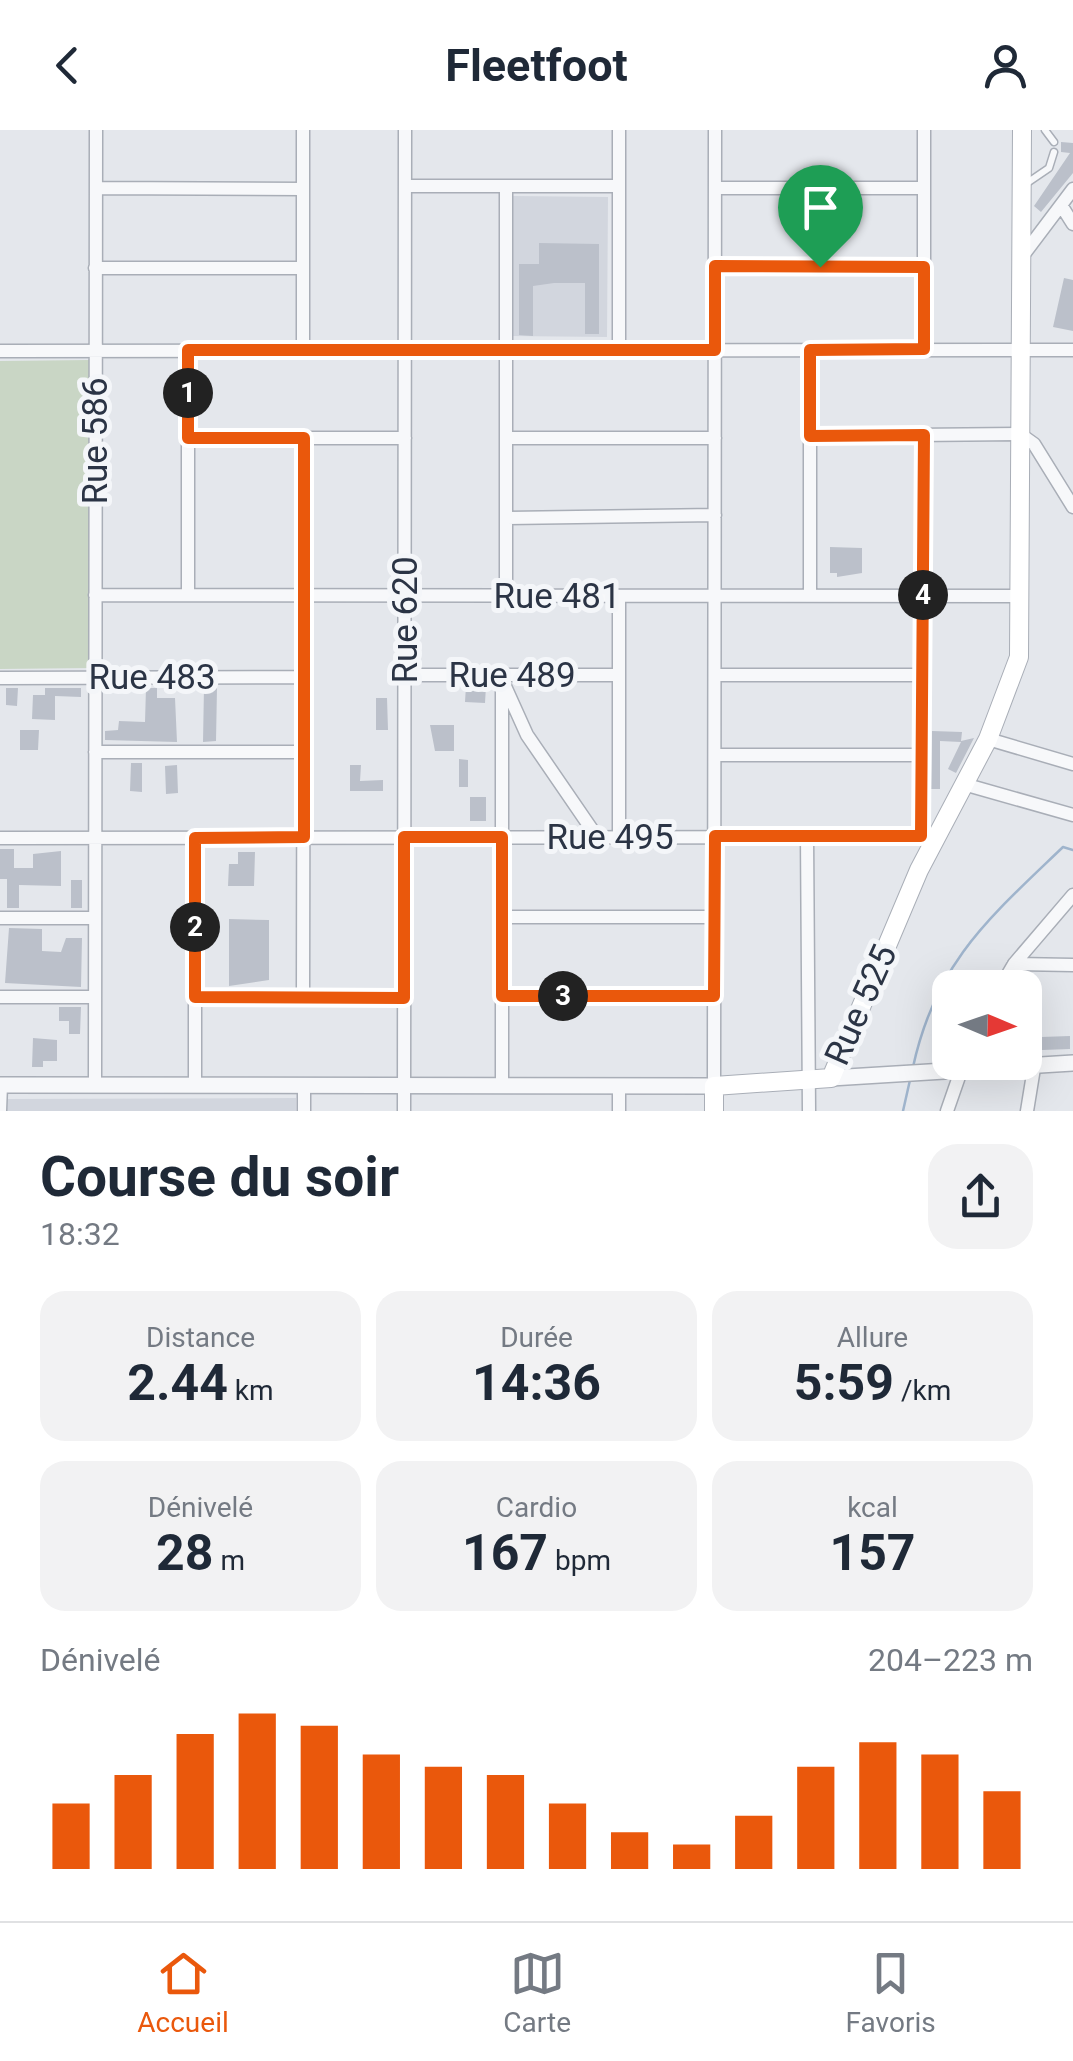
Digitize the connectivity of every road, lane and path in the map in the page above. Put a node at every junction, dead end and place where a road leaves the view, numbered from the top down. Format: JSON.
{"nodes":[{"id":1,"x":96,"y":130,"type":"edge"},
{"id":2,"x":303,"y":130,"type":"edge"},
{"id":3,"x":405,"y":130,"type":"edge"},
{"id":4,"x":619,"y":130,"type":"edge"},
{"id":5,"x":715,"y":130,"type":"edge"},
{"id":6,"x":924,"y":130,"type":"edge"},
{"id":7,"x":1022,"y":130,"type":"edge"},
{"id":8,"x":1045,"y":130,"type":"edge"},
{"id":9,"x":1054,"y":142,"type":"dead end"},
{"id":10,"x":1054,"y":152,"type":"dead end"},
{"id":11,"x":405,"y":186,"type":"junction"},
{"id":12,"x":506,"y":186,"type":"junction"},
{"id":13,"x":619,"y":186,"type":"junction"},
{"id":14,"x":1022,"y":186,"type":"junction"},
{"id":15,"x":96,"y":188,"type":"junction"},
{"id":16,"x":303,"y":188,"type":"junction"},
{"id":17,"x":715,"y":188,"type":"junction"},
{"id":18,"x":924,"y":188,"type":"junction"},
{"id":19,"x":1073,"y":189,"type":"edge"},
{"id":20,"x":1061,"y":205,"type":"junction"},
{"id":21,"x":1073,"y":224,"type":"edge"},
{"id":22,"x":1022,"y":258,"type":"junction"},
{"id":23,"x":715,"y":266,"type":"junction"},
{"id":24,"x":924,"y":267,"type":"junction"},
{"id":25,"x":96,"y":268,"type":"junction"},
{"id":26,"x":303,"y":268,"type":"junction"},
{"id":27,"x":924,"y":349,"type":"junction"},
{"id":28,"x":1021,"y":349,"type":"junction"},
{"id":29,"x":188,"y":350,"type":"junction"},
{"id":30,"x":303,"y":350,"type":"junction"},
{"id":31,"x":405,"y":350,"type":"junction"},
{"id":32,"x":506,"y":350,"type":"junction"},
{"id":33,"x":619,"y":350,"type":"junction"},
{"id":34,"x":715,"y":350,"type":"junction"},
{"id":35,"x":810,"y":350,"type":"junction"},
{"id":36,"x":0,"y":351,"type":"edge"},
{"id":37,"x":96,"y":351,"type":"junction"},
{"id":38,"x":1071,"y":353,"type":"edge"},
{"id":39,"x":1020,"y":434,"type":"junction"},
{"id":40,"x":924,"y":435,"type":"junction"},
{"id":41,"x":810,"y":436,"type":"junction"},
{"id":42,"x":188,"y":438,"type":"junction"},
{"id":43,"x":304,"y":438,"type":"junction"},
{"id":44,"x":405,"y":438,"type":"junction"},
{"id":45,"x":506,"y":438,"type":"junction"},
{"id":46,"x":715,"y":438,"type":"junction"},
{"id":47,"x":1073,"y":507,"type":"edge"},
{"id":48,"x":715,"y":515,"type":"junction"},
{"id":49,"x":506,"y":518,"type":"junction"},
{"id":50,"x":95,"y":595,"type":"junction"},
{"id":51,"x":188,"y":596,"type":"junction"},
{"id":52,"x":304,"y":596,"type":"junction"},
{"id":53,"x":405,"y":596,"type":"junction"},
{"id":54,"x":506,"y":596,"type":"junction"},
{"id":55,"x":619,"y":596,"type":"junction"},
{"id":56,"x":715,"y":596,"type":"junction"},
{"id":57,"x":810,"y":596,"type":"junction"},
{"id":58,"x":922,"y":596,"type":"junction"},
{"id":59,"x":1020,"y":596,"type":"junction"},
{"id":60,"x":404,"y":674,"type":"junction"},
{"id":61,"x":619,"y":675,"type":"junction"},
{"id":62,"x":715,"y":675,"type":"junction"},
{"id":63,"x":922,"y":675,"type":"junction"},
{"id":64,"x":304,"y":677,"type":"junction"},
{"id":65,"x":0,"y":678,"type":"edge"},
{"id":66,"x":95,"y":678,"type":"junction"},
{"id":67,"x":502,"y":678,"type":"junction"},
{"id":68,"x":988,"y":739,"type":"junction"},
{"id":69,"x":95,"y":752,"type":"junction"},
{"id":70,"x":304,"y":752,"type":"junction"},
{"id":71,"x":715,"y":755,"type":"junction"},
{"id":72,"x":922,"y":755,"type":"junction"},
{"id":73,"x":1073,"y":764,"type":"edge"},
{"id":74,"x":967,"y":785,"type":"junction"},
{"id":75,"x":1073,"y":815,"type":"edge"},
{"id":76,"x":715,"y":836,"type":"junction"},
{"id":77,"x":808,"y":836,"type":"junction"},
{"id":78,"x":304,"y":837,"type":"junction"},
{"id":79,"x":404,"y":837,"type":"junction"},
{"id":80,"x":502,"y":837,"type":"junction"},
{"id":81,"x":597,"y":837,"type":"junction"},
{"id":82,"x":619,"y":837,"type":"junction"},
{"id":83,"x":929,"y":837,"type":"junction"},
{"id":84,"x":0,"y":838,"type":"edge"},
{"id":85,"x":95,"y":838,"type":"junction"},
{"id":86,"x":195,"y":838,"type":"junction"},
{"id":87,"x":1073,"y":895,"type":"edge"},
{"id":88,"x":502,"y":917,"type":"junction"},
{"id":89,"x":0,"y":918,"type":"edge"},
{"id":90,"x":95,"y":918,"type":"junction"},
{"id":91,"x":714,"y":918,"type":"junction"},
{"id":92,"x":1014,"y":964,"type":"junction"},
{"id":93,"x":1073,"y":965,"type":"edge"},
{"id":94,"x":1010,"y":970,"type":"edge"},
{"id":95,"x":502,"y":996,"type":"junction"},
{"id":96,"x":714,"y":996,"type":"junction"},
{"id":97,"x":0,"y":997,"type":"edge"},
{"id":98,"x":95,"y":997,"type":"junction"},
{"id":99,"x":195,"y":997,"type":"junction"},
{"id":100,"x":303,"y":997,"type":"junction"},
{"id":101,"x":404,"y":998,"type":"junction"},
{"id":102,"x":1042,"y":1062,"type":"edge"},
{"id":103,"x":1073,"y":1062,"type":"edge"},
{"id":104,"x":932,"y":1070,"type":"edge"},
{"id":105,"x":831,"y":1078,"type":"junction"},
{"id":106,"x":958,"y":1080,"type":"edge"},
{"id":107,"x":1032,"y":1080,"type":"edge"},
{"id":108,"x":809,"y":1081,"type":"junction"},
{"id":109,"x":0,"y":1085,"type":"edge"},
{"id":110,"x":94,"y":1086,"type":"junction"},
{"id":111,"x":195,"y":1086,"type":"junction"},
{"id":112,"x":304,"y":1086,"type":"junction"},
{"id":113,"x":404,"y":1086,"type":"junction"},
{"id":114,"x":502,"y":1086,"type":"junction"},
{"id":115,"x":620,"y":1086,"type":"junction"},
{"id":116,"x":714,"y":1086,"type":"junction"},
{"id":117,"x":0,"y":1111,"type":"edge"},
{"id":118,"x":304,"y":1111,"type":"edge"},
{"id":119,"x":404,"y":1111,"type":"edge"},
{"id":120,"x":619,"y":1111,"type":"edge"},
{"id":121,"x":714,"y":1111,"type":"edge"},
{"id":122,"x":809,"y":1111,"type":"edge"},
{"id":123,"x":947,"y":1111,"type":"edge"},
{"id":124,"x":1028,"y":1111,"type":"edge"}],
"edges":[{"from":1,"to":15,"type":"street","name":"Rue 586"},
{"from":2,"to":16,"type":"street"},
{"from":3,"to":11,"type":"street","name":"Rue 620"},
{"from":4,"to":13,"type":"street"},
{"from":5,"to":17,"type":"street"},
{"from":6,"to":18,"type":"street"},
{"from":7,"to":14,"type":"main road","name":"Rue 525"},
{"from":8,"to":9,"type":"lane"},
{"from":10,"to":14,"type":"lane"},
{"from":11,"to":12,"type":"street"},
{"from":11,"to":31,"type":"street","name":"Rue 620"},
{"from":12,"to":13,"type":"street"},
{"from":12,"to":32,"type":"street"},
{"from":13,"to":33,"type":"street"},
{"from":14,"to":22,"type":"main road","name":"Rue 525"},
{"from":15,"to":16,"type":"street"},
{"from":15,"to":25,"type":"street","name":"Rue 586"},
{"from":16,"to":26,"type":"street"},
{"from":17,"to":18,"type":"street"},
{"from":17,"to":23,"type":"street"},
{"from":18,"to":24,"type":"street"},
{"from":19,"to":20,"type":"street"},
{"from":20,"to":21,"type":"street"},
{"from":20,"to":22,"type":"street"},
{"from":22,"to":28,"type":"main road","name":"Rue 525"},
{"from":23,"to":24,"type":"street"},
{"from":23,"to":34,"type":"street"},
{"from":24,"to":27,"type":"street"},
{"from":25,"to":26,"type":"street"},
{"from":25,"to":37,"type":"street","name":"Rue 586"},
{"from":26,"to":30,"type":"street"},
{"from":27,"to":28,"type":"street"},
{"from":27,"to":35,"type":"street"},
{"from":28,"to":38,"type":"street"},
{"from":28,"to":39,"type":"main road","name":"Rue 525"},
{"from":29,"to":30,"type":"street"},
{"from":29,"to":37,"type":"street"},
{"from":29,"to":42,"type":"street"},
{"from":30,"to":31,"type":"street"},
{"from":31,"to":32,"type":"street"},
{"from":31,"to":44,"type":"street","name":"Rue 620"},
{"from":32,"to":33,"type":"street"},
{"from":32,"to":45,"type":"street"},
{"from":33,"to":34,"type":"street"},
{"from":34,"to":35,"type":"street"},
{"from":34,"to":46,"type":"street"},
{"from":35,"to":41,"type":"street"},
{"from":36,"to":37,"type":"street"},
{"from":37,"to":50,"type":"street","name":"Rue 586"},
{"from":39,"to":40,"type":"street"},
{"from":39,"to":47,"type":"street"},
{"from":39,"to":59,"type":"main road","name":"Rue 525"},
{"from":40,"to":41,"type":"street"},
{"from":40,"to":58,"type":"street"},
{"from":41,"to":57,"type":"street"},
{"from":42,"to":43,"type":"street"},
{"from":42,"to":51,"type":"street"},
{"from":43,"to":44,"type":"street"},
{"from":43,"to":52,"type":"street"},
{"from":44,"to":53,"type":"street","name":"Rue 620"},
{"from":45,"to":46,"type":"street"},
{"from":45,"to":49,"type":"street"},
{"from":46,"to":48,"type":"street"},
{"from":48,"to":49,"type":"street"},
{"from":48,"to":56,"type":"street"},
{"from":49,"to":54,"type":"street"},
{"from":50,"to":51,"type":"street","name":"Rue 481"},
{"from":50,"to":66,"type":"street","name":"Rue 586"},
{"from":51,"to":52,"type":"street","name":"Rue 481"},
{"from":52,"to":53,"type":"street","name":"Rue 481"},
{"from":52,"to":64,"type":"street"},
{"from":53,"to":54,"type":"street","name":"Rue 481"},
{"from":53,"to":60,"type":"street","name":"Rue 620"},
{"from":54,"to":55,"type":"street","name":"Rue 481"},
{"from":55,"to":56,"type":"street","name":"Rue 481"},
{"from":55,"to":61,"type":"street"},
{"from":56,"to":57,"type":"street","name":"Rue 481"},
{"from":56,"to":62,"type":"street"},
{"from":57,"to":58,"type":"street","name":"Rue 481"},
{"from":58,"to":59,"type":"street","name":"Rue 481"},
{"from":58,"to":63,"type":"street"},
{"from":59,"to":68,"type":"main road","name":"Rue 525"},
{"from":60,"to":67,"type":"street","name":"Rue 489"},
{"from":60,"to":79,"type":"street","name":"Rue 620"},
{"from":61,"to":67,"type":"street","name":"Rue 489"},
{"from":61,"to":82,"type":"street"},
{"from":62,"to":63,"type":"street"},
{"from":62,"to":71,"type":"street"},
{"from":63,"to":72,"type":"street"},
{"from":64,"to":66,"type":"street","name":"Rue 483"},
{"from":64,"to":70,"type":"street"},
{"from":65,"to":66,"type":"street","name":"Rue 483"},
{"from":66,"to":69,"type":"street","name":"Rue 586"},
{"from":67,"to":80,"type":"street"},
{"from":67,"to":81,"type":"street"},
{"from":68,"to":73,"type":"street"},
{"from":68,"to":74,"type":"main road","name":"Rue 525"},
{"from":69,"to":70,"type":"street"},
{"from":69,"to":85,"type":"street","name":"Rue 586"},
{"from":70,"to":78,"type":"street"},
{"from":71,"to":72,"type":"street"},
{"from":71,"to":76,"type":"street"},
{"from":72,"to":83,"type":"street"},
{"from":74,"to":75,"type":"street"},
{"from":74,"to":83,"type":"main road","name":"Rue 525"},
{"from":76,"to":77,"type":"street","name":"Rue 495"},
{"from":76,"to":82,"type":"street","name":"Rue 495"},
{"from":76,"to":91,"type":"street"},
{"from":77,"to":83,"type":"street","name":"Rue 495"},
{"from":77,"to":108,"type":"street"},
{"from":78,"to":79,"type":"street","name":"Rue 495"},
{"from":78,"to":86,"type":"street","name":"Rue 495"},
{"from":78,"to":100,"type":"street"},
{"from":79,"to":80,"type":"street","name":"Rue 495"},
{"from":79,"to":101,"type":"street","name":"Rue 620"},
{"from":80,"to":81,"type":"street","name":"Rue 495"},
{"from":80,"to":88,"type":"street"},
{"from":81,"to":82,"type":"street","name":"Rue 495"},
{"from":83,"to":105,"type":"main road","name":"Rue 525"},
{"from":84,"to":85,"type":"street","name":"Rue 495"},
{"from":85,"to":86,"type":"street","name":"Rue 495"},
{"from":85,"to":90,"type":"street","name":"Rue 586"},
{"from":86,"to":99,"type":"street"},
{"from":87,"to":92,"type":"street"},
{"from":88,"to":91,"type":"street"},
{"from":88,"to":95,"type":"street"},
{"from":89,"to":90,"type":"street"},
{"from":90,"to":98,"type":"street","name":"Rue 586"},
{"from":91,"to":96,"type":"street"},
{"from":92,"to":93,"type":"street"},
{"from":92,"to":94,"type":"street"},
{"from":95,"to":96,"type":"street"},
{"from":95,"to":114,"type":"street"},
{"from":96,"to":116,"type":"street"},
{"from":97,"to":98,"type":"street"},
{"from":98,"to":110,"type":"street","name":"Rue 586"},
{"from":99,"to":100,"type":"street"},
{"from":99,"to":111,"type":"street"},
{"from":100,"to":101,"type":"street"},
{"from":101,"to":113,"type":"street","name":"Rue 620"},
{"from":102,"to":103,"type":"street"},
{"from":104,"to":105,"type":"street"},
{"from":105,"to":108,"type":"main road","name":"Rue 525"},
{"from":106,"to":123,"type":"street"},
{"from":107,"to":124,"type":"street"},
{"from":108,"to":116,"type":"main road","name":"Rue 525"},
{"from":108,"to":122,"type":"street"},
{"from":109,"to":110,"type":"street","name":"Rue 525"},
{"from":109,"to":117,"type":"street"},
{"from":110,"to":111,"type":"street","name":"Rue 525"},
{"from":111,"to":112,"type":"street","name":"Rue 525"},
{"from":112,"to":113,"type":"street","name":"Rue 525"},
{"from":112,"to":118,"type":"street"},
{"from":113,"to":114,"type":"street","name":"Rue 525"},
{"from":113,"to":119,"type":"street","name":"Rue 620"},
{"from":114,"to":115,"type":"street","name":"Rue 525"},
{"from":115,"to":116,"type":"street","name":"Rue 525"},
{"from":115,"to":120,"type":"street"},
{"from":116,"to":121,"type":"main road"}]}
